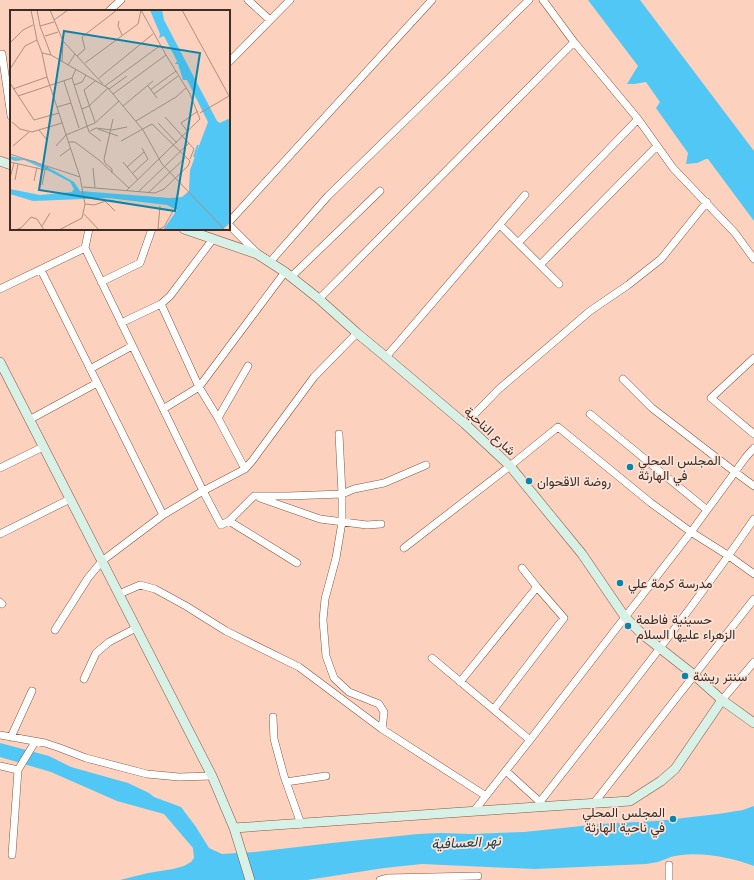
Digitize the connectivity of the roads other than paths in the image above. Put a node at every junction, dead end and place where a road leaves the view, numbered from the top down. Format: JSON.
{"nodes":[{"id":1,"x":121,"y":0,"type":"edge"},
{"id":2,"x":248,"y":0,"type":"edge"},
{"id":3,"x":290,"y":0,"type":"edge"},
{"id":4,"x":432,"y":0,"type":"edge"},
{"id":5,"x":529,"y":0,"type":"edge"},
{"id":6,"x":543,"y":0,"type":"edge"},
{"id":7,"x":110,"y":10,"type":"edge"},
{"id":8,"x":270,"y":20,"type":"junction"},
{"id":9,"x":574,"y":42,"type":"junction"},
{"id":10,"x":1,"y":52,"type":"edge"},
{"id":11,"x":10,"y":59,"type":"edge"},
{"id":12,"x":230,"y":61,"type":"edge"},
{"id":13,"x":10,"y":110,"type":"edge"},
{"id":14,"x":638,"y":119,"type":"junction"},
{"id":15,"x":657,"y":146,"type":"junction"},
{"id":16,"x":0,"y":161,"type":"edge"},
{"id":17,"x":10,"y":165,"type":"edge"},
{"id":18,"x":380,"y":191,"type":"dead end"},
{"id":19,"x":525,"y":195,"type":"dead end"},
{"id":20,"x":707,"y":202,"type":"junction"},
{"id":21,"x":230,"y":221,"type":"edge"},
{"id":22,"x":500,"y":225,"type":"junction"},
{"id":23,"x":230,"y":226,"type":"edge"},
{"id":24,"x":89,"y":230,"type":"edge"},
{"id":25,"x":152,"y":230,"type":"edge"},
{"id":26,"x":187,"y":230,"type":"edge"},
{"id":27,"x":213,"y":239,"type":"junction"},
{"id":28,"x":518,"y":243,"type":"junction"},
{"id":29,"x":85,"y":248,"type":"junction"},
{"id":30,"x":257,"y":254,"type":"junction"},
{"id":31,"x":754,"y":259,"type":"edge"},
{"id":32,"x":270,"y":262,"type":"junction"},
{"id":33,"x":540,"y":265,"type":"junction"},
{"id":34,"x":40,"y":270,"type":"junction"},
{"id":35,"x":288,"y":275,"type":"junction"},
{"id":36,"x":102,"y":282,"type":"junction"},
{"id":37,"x":559,"y":284,"type":"dead end"},
{"id":38,"x":0,"y":289,"type":"edge"},
{"id":39,"x":319,"y":299,"type":"junction"},
{"id":40,"x":161,"y":304,"type":"junction"},
{"id":41,"x":121,"y":323,"type":"junction"},
{"id":42,"x":357,"y":333,"type":"junction"},
{"id":43,"x":132,"y":346,"type":"junction"},
{"id":44,"x":386,"y":357,"type":"junction"},
{"id":45,"x":754,"y":358,"type":"edge"},
{"id":46,"x":0,"y":362,"type":"edge"},
{"id":47,"x":248,"y":366,"type":"dead end"},
{"id":48,"x":90,"y":369,"type":"junction"},
{"id":49,"x":623,"y":379,"type":"dead end"},
{"id":50,"x":97,"y":383,"type":"junction"},
{"id":51,"x":199,"y":387,"type":"junction"},
{"id":52,"x":163,"y":409,"type":"junction"},
{"id":53,"x":590,"y":414,"type":"dead end"},
{"id":54,"x":218,"y":418,"type":"junction"},
{"id":55,"x":29,"y":420,"type":"junction"},
{"id":56,"x":465,"y":424,"type":"junction"},
{"id":57,"x":339,"y":434,"type":"dead end"},
{"id":58,"x":754,"y":434,"type":"edge"},
{"id":59,"x":43,"y":447,"type":"junction"},
{"id":60,"x":754,"y":448,"type":"edge"},
{"id":61,"x":426,"y":465,"type":"dead end"},
{"id":62,"x":510,"y":466,"type":"junction"},
{"id":63,"x":0,"y":468,"type":"edge"},
{"id":64,"x":245,"y":469,"type":"junction"},
{"id":65,"x":735,"y":472,"type":"junction"},
{"id":66,"x":754,"y":486,"type":"edge"},
{"id":67,"x":203,"y":491,"type":"junction"},
{"id":68,"x":342,"y":494,"type":"junction"},
{"id":69,"x":254,"y":496,"type":"junction"},
{"id":70,"x":70,"y":499,"type":"junction"},
{"id":71,"x":707,"y":510,"type":"junction"},
{"id":72,"x":163,"y":515,"type":"junction"},
{"id":73,"x":754,"y":520,"type":"edge"},
{"id":74,"x":229,"y":521,"type":"junction"},
{"id":75,"x":342,"y":522,"type":"junction"},
{"id":76,"x":381,"y":524,"type":"dead end"},
{"id":77,"x":691,"y":532,"type":"junction"},
{"id":78,"x":0,"y":534,"type":"edge"},
{"id":79,"x":404,"y":548,"type":"dead end"},
{"id":80,"x":729,"y":556,"type":"junction"},
{"id":81,"x":102,"y":561,"type":"junction"},
{"id":82,"x":297,"y":563,"type":"dead end"},
{"id":83,"x":522,"y":568,"type":"dead end"},
{"id":84,"x":754,"y":574,"type":"edge"},
{"id":85,"x":537,"y":587,"type":"junction"},
{"id":86,"x":119,"y":594,"type":"junction"},
{"id":87,"x":754,"y":598,"type":"edge"},
{"id":88,"x":625,"y":617,"type":"junction"},
{"id":89,"x":136,"y":628,"type":"junction"},
{"id":90,"x":55,"y":630,"type":"dead end"},
{"id":91,"x":660,"y":648,"type":"junction"},
{"id":92,"x":432,"y":658,"type":"dead end"},
{"id":93,"x":754,"y":662,"type":"edge"},
{"id":94,"x":694,"y":675,"type":"junction"},
{"id":95,"x":84,"y":679,"type":"dead end"},
{"id":96,"x":460,"y":682,"type":"junction"},
{"id":97,"x":32,"y":691,"type":"dead end"},
{"id":98,"x":722,"y":700,"type":"junction"},
{"id":99,"x":494,"y":709,"type":"junction"},
{"id":100,"x":273,"y":717,"type":"dead end"},
{"id":101,"x":754,"y":723,"type":"edge"},
{"id":102,"x":382,"y":729,"type":"junction"},
{"id":103,"x":0,"y":735,"type":"edge"},
{"id":104,"x":11,"y":737,"type":"junction"},
{"id":105,"x":530,"y":740,"type":"junction"},
{"id":106,"x":35,"y":742,"type":"junction"},
{"id":107,"x":0,"y":766,"type":"edge"},
{"id":108,"x":18,"y":770,"type":"junction"},
{"id":109,"x":506,"y":771,"type":"junction"},
{"id":110,"x":212,"y":776,"type":"junction"},
{"id":111,"x":326,"y":776,"type":"dead end"},
{"id":112,"x":286,"y":782,"type":"junction"},
{"id":113,"x":486,"y":796,"type":"junction"},
{"id":114,"x":594,"y":803,"type":"junction"},
{"id":115,"x":538,"y":804,"type":"junction"},
{"id":116,"x":474,"y":811,"type":"junction"},
{"id":117,"x":301,"y":824,"type":"junction"},
{"id":118,"x":234,"y":828,"type":"junction"},
{"id":119,"x":12,"y":855,"type":"dead end"},
{"id":120,"x":669,"y":864,"type":"dead end"},
{"id":121,"x":478,"y":876,"type":"dead end"},
{"id":122,"x":250,"y":880,"type":"edge"},
{"id":123,"x":380,"y":880,"type":"edge"},
{"id":124,"x":669,"y":880,"type":"edge"}],
"edges":[{"from":1,"to":7,"type":"street"},
{"from":2,"to":8,"type":"street"},
{"from":3,"to":8,"type":"street"},
{"from":4,"to":21,"type":"street"},
{"from":5,"to":32,"type":"street"},
{"from":6,"to":9,"type":"street"},
{"from":8,"to":12,"type":"street"},
{"from":9,"to":14,"type":"street"},
{"from":9,"to":39,"type":"street"},
{"from":10,"to":11,"type":"street"},
{"from":10,"to":13,"type":"street"},
{"from":14,"to":15,"type":"street"},
{"from":14,"to":28,"type":"street"},
{"from":15,"to":20,"type":"street"},
{"from":15,"to":33,"type":"street"},
{"from":16,"to":17,"type":"street"},
{"from":18,"to":35,"type":"street"},
{"from":19,"to":22,"type":"street"},
{"from":20,"to":31,"type":"street"},
{"from":20,"to":56,"type":"street"},
{"from":22,"to":28,"type":"street"},
{"from":22,"to":44,"type":"street"},
{"from":23,"to":30,"type":"street"},
{"from":24,"to":29,"type":"street"},
{"from":25,"to":36,"type":"street"},
{"from":26,"to":27,"type":"street","name":"شارع الناحية"},
{"from":27,"to":30,"type":"street","name":"شارع الناحية"},
{"from":27,"to":40,"type":"street"},
{"from":28,"to":33,"type":"street"},
{"from":29,"to":34,"type":"street"},
{"from":29,"to":36,"type":"street"},
{"from":30,"to":32,"type":"street","name":"شارع الناحية"},
{"from":32,"to":35,"type":"street","name":"شارع الناحية"},
{"from":33,"to":37,"type":"street"},
{"from":34,"to":38,"type":"street"},
{"from":34,"to":48,"type":"street"},
{"from":35,"to":39,"type":"street","name":"شارع الناحية"},
{"from":35,"to":51,"type":"street"},
{"from":36,"to":41,"type":"street"},
{"from":39,"to":42,"type":"street","name":"شارع الناحية"},
{"from":40,"to":41,"type":"street"},
{"from":40,"to":51,"type":"street"},
{"from":41,"to":43,"type":"street"},
{"from":42,"to":44,"type":"street","name":"شارع الناحية"},
{"from":42,"to":64,"type":"street"},
{"from":43,"to":48,"type":"street"},
{"from":43,"to":52,"type":"street"},
{"from":44,"to":56,"type":"street","name":"شارع الناحية"},
{"from":45,"to":58,"type":"street"},
{"from":46,"to":55,"type":"street"},
{"from":47,"to":54,"type":"street"},
{"from":48,"to":50,"type":"street"},
{"from":49,"to":65,"type":"street"},
{"from":50,"to":55,"type":"street"},
{"from":50,"to":72,"type":"street"},
{"from":51,"to":52,"type":"street"},
{"from":51,"to":54,"type":"street"},
{"from":52,"to":67,"type":"street"},
{"from":53,"to":71,"type":"street"},
{"from":54,"to":64,"type":"street"},
{"from":55,"to":59,"type":"street"},
{"from":56,"to":62,"type":"street","name":"شارع الناحية"},
{"from":57,"to":68,"type":"street"},
{"from":59,"to":63,"type":"street"},
{"from":59,"to":70,"type":"street"},
{"from":60,"to":65,"type":"street"},
{"from":61,"to":68,"type":"street"},
{"from":62,"to":77,"type":"street"},
{"from":62,"to":79,"type":"street"},
{"from":62,"to":88,"type":"street","name":"شارع الناحية"},
{"from":64,"to":67,"type":"street"},
{"from":65,"to":66,"type":"street"},
{"from":65,"to":71,"type":"street"},
{"from":67,"to":72,"type":"street"},
{"from":67,"to":74,"type":"street"},
{"from":68,"to":69,"type":"street"},
{"from":68,"to":75,"type":"street"},
{"from":69,"to":74,"type":"street"},
{"from":69,"to":75,"type":"street"},
{"from":70,"to":78,"type":"street"},
{"from":70,"to":81,"type":"street"},
{"from":71,"to":77,"type":"street"},
{"from":72,"to":81,"type":"street"},
{"from":73,"to":80,"type":"street"},
{"from":74,"to":82,"type":"street"},
{"from":75,"to":76,"type":"street"},
{"from":75,"to":102,"type":"street"},
{"from":77,"to":80,"type":"street"},
{"from":77,"to":88,"type":"street"},
{"from":80,"to":84,"type":"street"},
{"from":80,"to":91,"type":"street"},
{"from":81,"to":86,"type":"street"},
{"from":81,"to":90,"type":"street"},
{"from":83,"to":85,"type":"street"},
{"from":85,"to":96,"type":"street"},
{"from":85,"to":99,"type":"street"},
{"from":86,"to":89,"type":"street"},
{"from":86,"to":102,"type":"street"},
{"from":87,"to":94,"type":"street"},
{"from":88,"to":91,"type":"street","name":"شارع الناحية"},
{"from":88,"to":105,"type":"street"},
{"from":89,"to":95,"type":"street"},
{"from":89,"to":110,"type":"street"},
{"from":91,"to":94,"type":"street","name":"شارع الناحية"},
{"from":91,"to":115,"type":"street"},
{"from":92,"to":96,"type":"street"},
{"from":93,"to":98,"type":"street"},
{"from":94,"to":98,"type":"street","name":"شارع الناحية"},
{"from":94,"to":114,"type":"street"},
{"from":96,"to":99,"type":"street"},
{"from":97,"to":104,"type":"street"},
{"from":98,"to":101,"type":"street","name":"شارع الناحية"},
{"from":98,"to":114,"type":"street"},
{"from":99,"to":105,"type":"street"},
{"from":100,"to":112,"type":"street"},
{"from":102,"to":113,"type":"street"},
{"from":103,"to":104,"type":"street"},
{"from":104,"to":106,"type":"street"},
{"from":105,"to":109,"type":"street"},
{"from":106,"to":108,"type":"street"},
{"from":106,"to":110,"type":"street"},
{"from":107,"to":108,"type":"street"},
{"from":108,"to":119,"type":"street"},
{"from":109,"to":113,"type":"street"},
{"from":109,"to":115,"type":"street"},
{"from":110,"to":118,"type":"street"},
{"from":111,"to":112,"type":"street"},
{"from":112,"to":117,"type":"street"},
{"from":113,"to":116,"type":"street"},
{"from":114,"to":115,"type":"street"},
{"from":115,"to":116,"type":"street"},
{"from":116,"to":117,"type":"street"},
{"from":117,"to":118,"type":"street"},
{"from":118,"to":122,"type":"street"},
{"from":120,"to":124,"type":"street"},
{"from":121,"to":123,"type":"street"}]}
